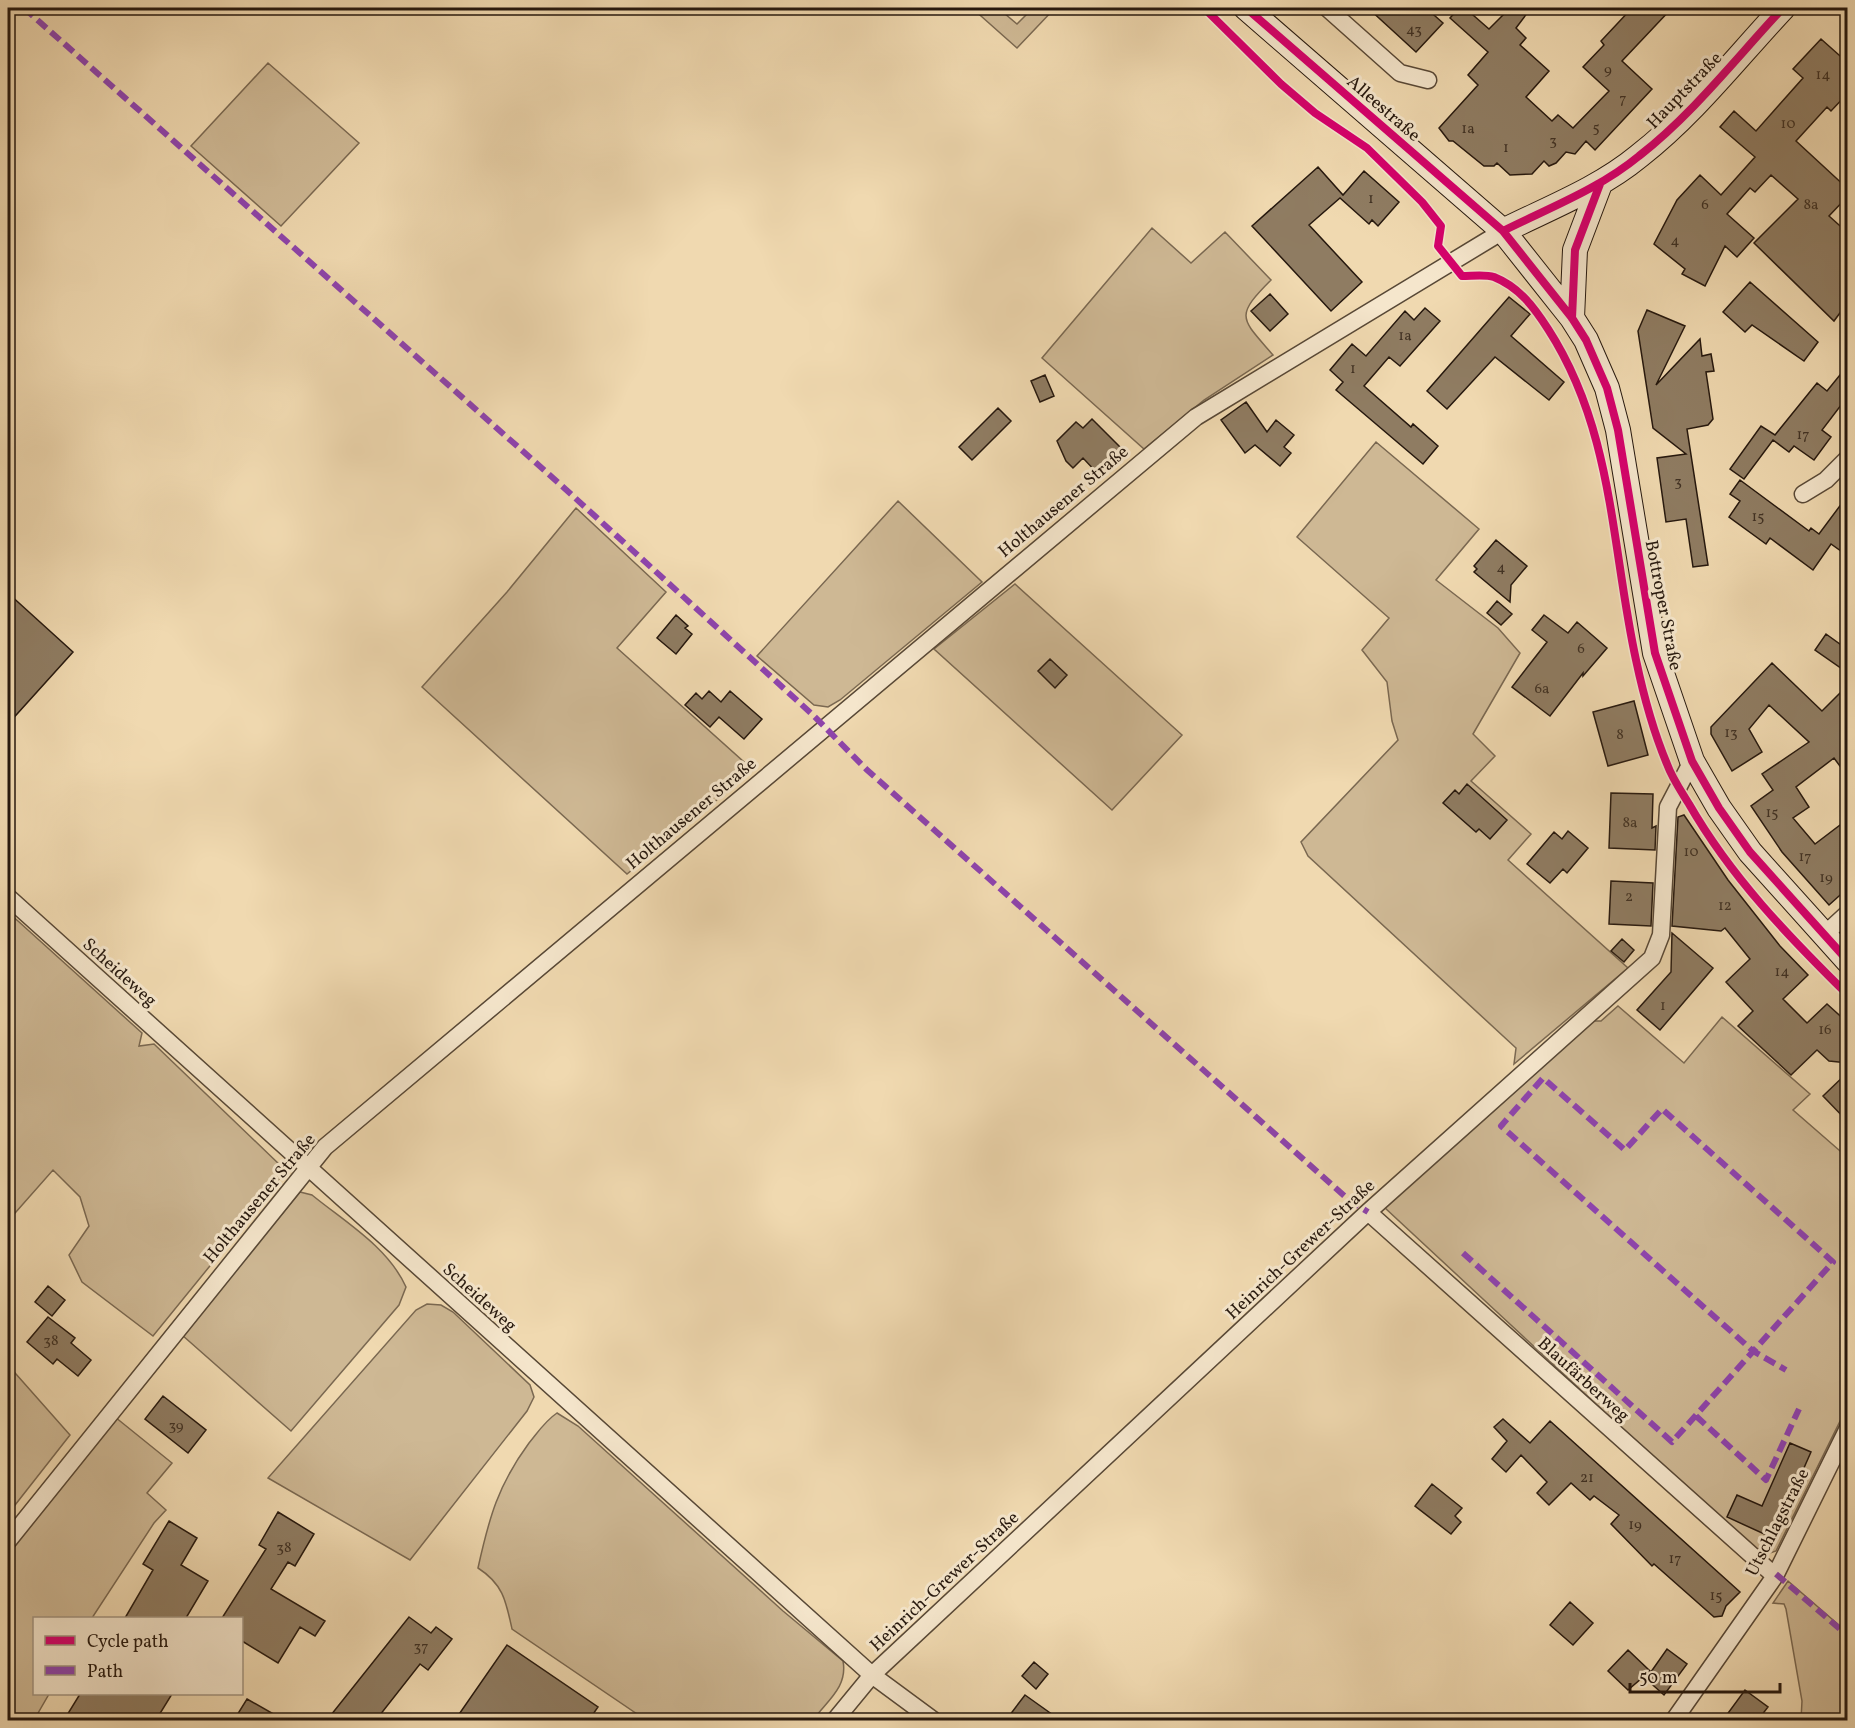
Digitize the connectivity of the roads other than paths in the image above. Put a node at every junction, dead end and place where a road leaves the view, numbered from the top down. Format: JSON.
{"nodes":[{"id":1,"x":1246,"y":8,"type":"edge"},
{"id":2,"x":1327,"y":8,"type":"edge"},
{"id":3,"x":1783,"y":8,"type":"edge"},
{"id":4,"x":1428,"y":80,"type":"dead end"},
{"id":5,"x":1600,"y":184,"type":"junction"},
{"id":6,"x":1503,"y":231,"type":"junction"},
{"id":7,"x":1572,"y":318,"type":"junction"},
{"id":8,"x":1848,"y":458,"type":"edge"},
{"id":9,"x":1803,"y":494,"type":"dead end"},
{"id":10,"x":1692,"y":761,"type":"junction"},
{"id":11,"x":8,"y":897,"type":"edge"},
{"id":12,"x":1848,"y":913,"type":"edge"},
{"id":13,"x":1824,"y":935,"type":"junction"},
{"id":14,"x":1848,"y":961,"type":"edge"},
{"id":15,"x":307,"y":1168,"type":"junction"},
{"id":16,"x":1368,"y":1212,"type":"junction"},
{"id":17,"x":1848,"y":1428,"type":"edge"},
{"id":18,"x":8,"y":1541,"type":"edge"},
{"id":19,"x":1774,"y":1576,"type":"junction"},
{"id":20,"x":872,"y":1675,"type":"junction"},
{"id":21,"x":835,"y":1720,"type":"edge"},
{"id":22,"x":933,"y":1720,"type":"edge"},
{"id":23,"x":1674,"y":1720,"type":"edge"}],
"edges":[{"from":1,"to":6,"type":"main road","name":"Alleestraße"},
{"from":2,"to":4,"type":"street"},
{"from":3,"to":5,"type":"main road","name":"Hauptstraße"},
{"from":5,"to":6,"type":"main road","name":"Hauptstraße"},
{"from":5,"to":7,"type":"main road"},
{"from":6,"to":7,"type":"main road","name":"Bottroper Straße"},
{"from":6,"to":15,"type":"street","name":"Holthausener Straße"},
{"from":7,"to":10,"type":"main road","name":"Bottroper Straße"},
{"from":8,"to":9,"type":"street"},
{"from":10,"to":13,"type":"main road","name":"Bottroper Straße"},
{"from":10,"to":16,"type":"street","name":"Heinrich-Grewer-Straße"},
{"from":11,"to":15,"type":"street","name":"Scheideweg"},
{"from":12,"to":13,"type":"street"},
{"from":13,"to":14,"type":"main road","name":"Bottroper Straße"},
{"from":15,"to":18,"type":"street","name":"Holthausener Straße"},
{"from":15,"to":20,"type":"street","name":"Scheideweg"},
{"from":16,"to":19,"type":"street","name":"Blaufärberweg"},
{"from":16,"to":20,"type":"street","name":"Heinrich-Grewer-Straße"},
{"from":17,"to":19,"type":"street","name":"Utschlagstraße"},
{"from":19,"to":23,"type":"street","name":"Utschlagstraße"},
{"from":20,"to":21,"type":"street","name":"Heinrich-Grewer-Straße"},
{"from":20,"to":22,"type":"street","name":"Scheideweg"}]}
